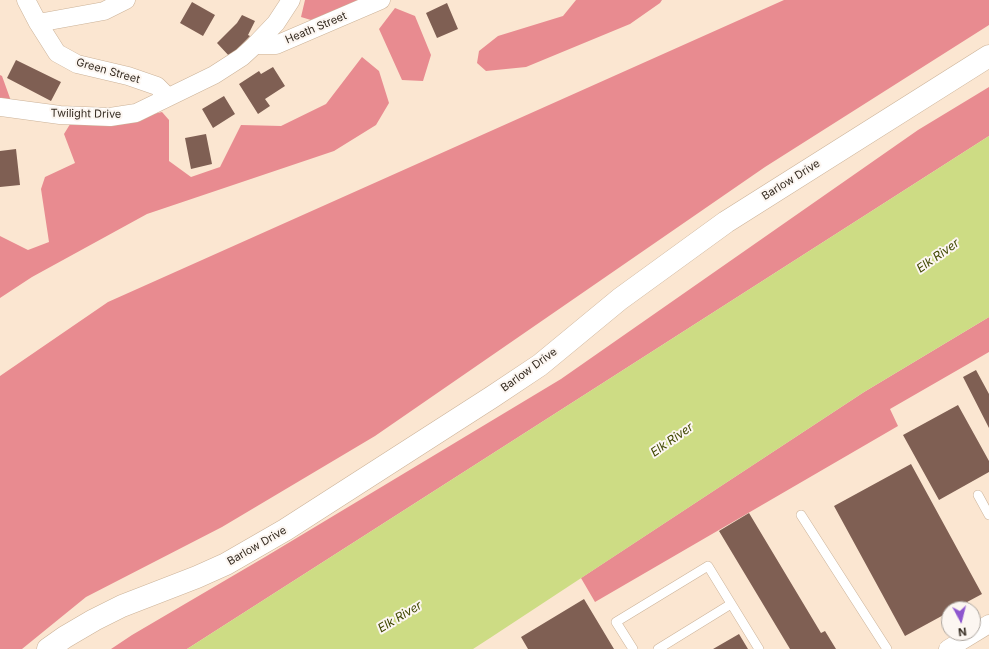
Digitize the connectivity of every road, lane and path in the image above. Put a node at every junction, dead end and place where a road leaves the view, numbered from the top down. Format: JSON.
{"nodes":[{"id":1,"x":26,"y":0,"type":"edge"},
{"id":2,"x":126,"y":0,"type":"edge"},
{"id":3,"x":291,"y":0,"type":"edge"},
{"id":4,"x":381,"y":0,"type":"edge"},
{"id":5,"x":38,"y":22,"type":"junction"},
{"id":6,"x":255,"y":45,"type":"junction"},
{"id":7,"x":989,"y":56,"type":"edge"},
{"id":8,"x":168,"y":97,"type":"junction"},
{"id":9,"x":0,"y":107,"type":"edge"},
{"id":10,"x":978,"y":495,"type":"dead end"},
{"id":11,"x":801,"y":514,"type":"dead end"},
{"id":12,"x":989,"y":515,"type":"edge"},
{"id":13,"x":731,"y":604,"type":"junction"},
{"id":14,"x":989,"y":626,"type":"edge"},
{"id":15,"x":48,"y":649,"type":"edge"},
{"id":16,"x":633,"y":649,"type":"edge"},
{"id":17,"x":658,"y":649,"type":"edge"},
{"id":18,"x":759,"y":649,"type":"edge"},
{"id":19,"x":887,"y":649,"type":"edge"},
{"id":20,"x":948,"y":649,"type":"edge"}],
"edges":[{"from":1,"to":5,"type":"street","name":"Green Street"},
{"from":2,"to":5,"type":"street"},
{"from":3,"to":6,"type":"street"},
{"from":4,"to":6,"type":"street","name":"Heath Street"},
{"from":5,"to":8,"type":"street","name":"Green Street"},
{"from":6,"to":8,"type":"street"},
{"from":7,"to":15,"type":"street","name":"Barlow Drive"},
{"from":8,"to":9,"type":"street","name":"Twilight Drive"},
{"from":10,"to":12,"type":"lane"},
{"from":11,"to":19,"type":"lane"},
{"from":13,"to":16,"type":"lane"},
{"from":13,"to":17,"type":"lane"},
{"from":13,"to":18,"type":"lane"},
{"from":14,"to":20,"type":"street"}]}
